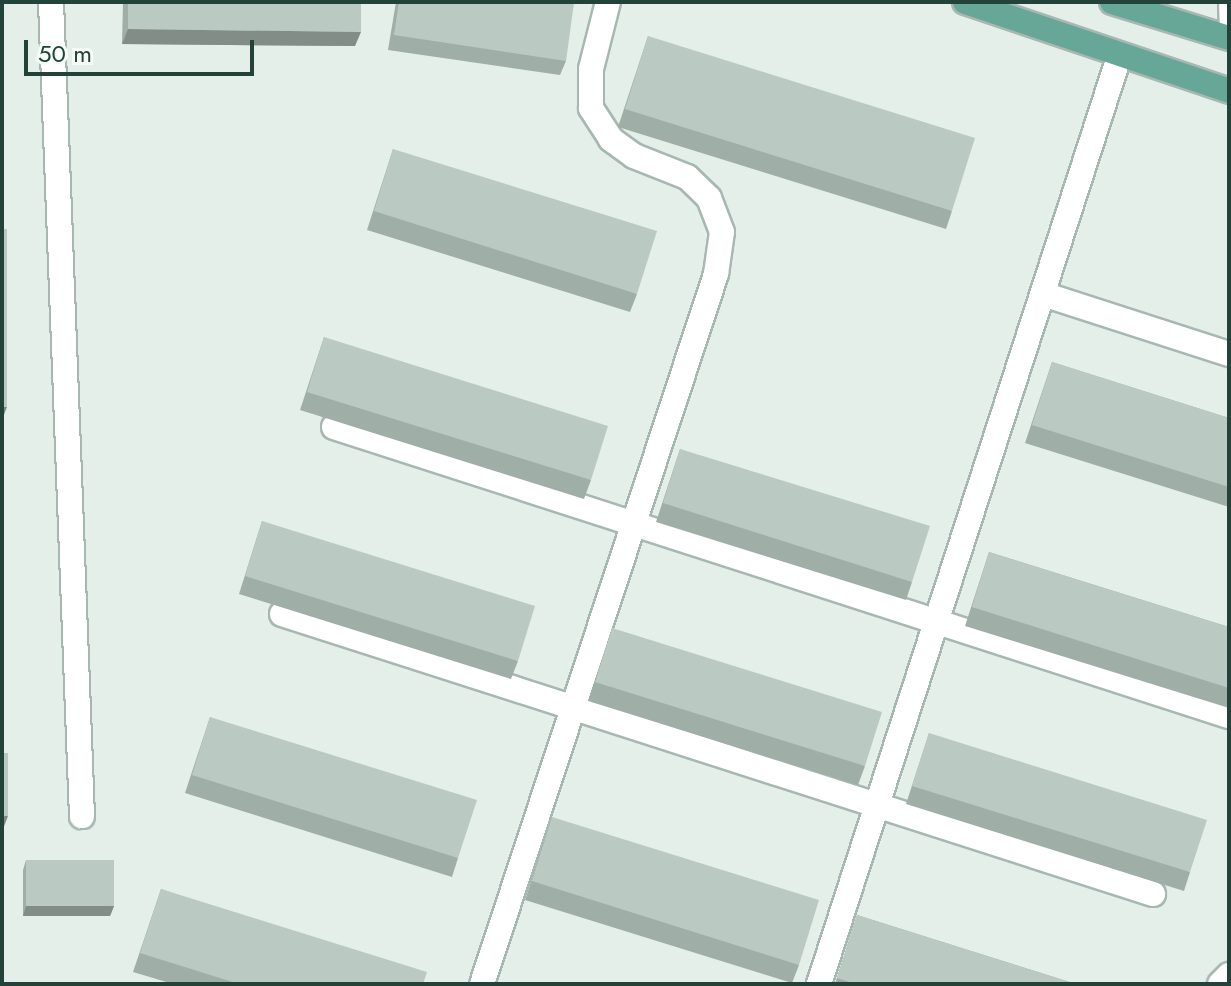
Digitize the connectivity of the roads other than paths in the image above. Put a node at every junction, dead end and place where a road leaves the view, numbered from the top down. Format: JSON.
{"nodes":[{"id":1,"x":51,"y":2,"type":"edge"},
{"id":2,"x":608,"y":2,"type":"edge"},
{"id":3,"x":965,"y":2,"type":"edge"},
{"id":4,"x":1112,"y":2,"type":"edge"},
{"id":5,"x":1225,"y":2,"type":"edge"},
{"id":6,"x":1227,"y":37,"type":"edge"},
{"id":7,"x":1120,"y":54,"type":"junction"},
{"id":8,"x":1229,"y":91,"type":"edge"},
{"id":9,"x":1043,"y":294,"type":"junction"},
{"id":10,"x":1229,"y":354,"type":"edge"},
{"id":11,"x":334,"y":427,"type":"edge"},
{"id":12,"x":633,"y":526,"type":"junction"},
{"id":13,"x":282,"y":614,"type":"edge"},
{"id":14,"x":938,"y":622,"type":"junction"},
{"id":15,"x":574,"y":706,"type":"junction"},
{"id":16,"x":1229,"y":716,"type":"edge"},
{"id":17,"x":880,"y":805,"type":"junction"},
{"id":18,"x":82,"y":816,"type":"dead end"},
{"id":19,"x":1153,"y":894,"type":"dead end"},
{"id":20,"x":1229,"y":975,"type":"edge"},
{"id":21,"x":482,"y":984,"type":"edge"},
{"id":22,"x":819,"y":984,"type":"edge"},
{"id":23,"x":1220,"y":984,"type":"edge"}],
"edges":[{"from":1,"to":18,"type":"street"},
{"from":2,"to":12,"type":"street"},
{"from":3,"to":7,"type":"main road"},
{"from":4,"to":6,"type":"main road"},
{"from":5,"to":6,"type":"lane"},
{"from":7,"to":8,"type":"main road"},
{"from":7,"to":9,"type":"street"},
{"from":9,"to":10,"type":"street"},
{"from":9,"to":14,"type":"street"},
{"from":11,"to":12,"type":"street"},
{"from":12,"to":14,"type":"street"},
{"from":12,"to":15,"type":"street"},
{"from":13,"to":15,"type":"street"},
{"from":14,"to":16,"type":"street"},
{"from":14,"to":17,"type":"street"},
{"from":15,"to":17,"type":"street"},
{"from":15,"to":21,"type":"street"},
{"from":17,"to":19,"type":"street"},
{"from":17,"to":22,"type":"street"},
{"from":20,"to":23,"type":"street"}]}
